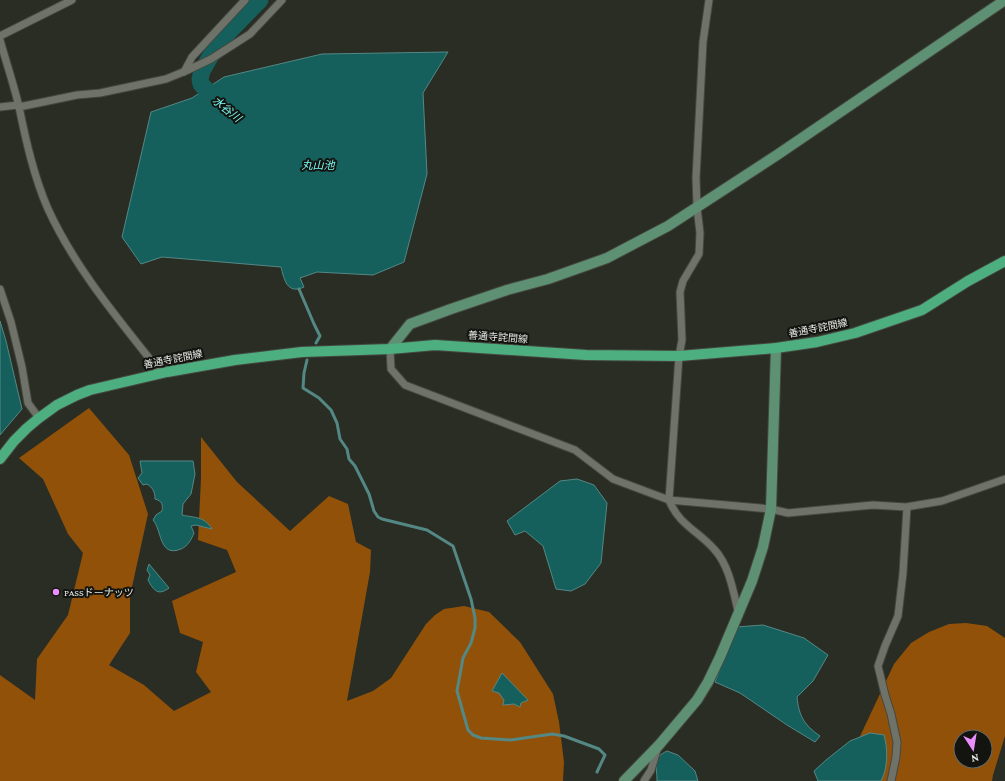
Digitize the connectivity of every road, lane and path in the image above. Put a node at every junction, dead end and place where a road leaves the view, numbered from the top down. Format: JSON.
{"nodes":[{"id":1,"x":72,"y":0,"type":"edge"},
{"id":2,"x":245,"y":0,"type":"edge"},
{"id":3,"x":282,"y":0,"type":"edge"},
{"id":4,"x":709,"y":0,"type":"edge"},
{"id":5,"x":1005,"y":0,"type":"edge"},
{"id":6,"x":0,"y":36,"type":"edge"},
{"id":7,"x":0,"y":40,"type":"edge"},
{"id":8,"x":184,"y":72,"type":"junction"},
{"id":9,"x":0,"y":106,"type":"edge"},
{"id":10,"x":18,"y":106,"type":"junction"},
{"id":11,"x":697,"y":207,"type":"junction"},
{"id":12,"x":1005,"y":261,"type":"edge"},
{"id":13,"x":0,"y":289,"type":"edge"},
{"id":14,"x":776,"y":348,"type":"junction"},
{"id":15,"x":390,"y":349,"type":"junction"},
{"id":16,"x":679,"y":356,"type":"junction"},
{"id":17,"x":161,"y":373,"type":"junction"},
{"id":18,"x":38,"y":418,"type":"junction"},
{"id":19,"x":0,"y":459,"type":"edge"},
{"id":20,"x":1005,"y":479,"type":"edge"},
{"id":21,"x":669,"y":500,"type":"junction"},
{"id":22,"x":907,"y":507,"type":"junction"},
{"id":23,"x":771,"y":510,"type":"junction"},
{"id":24,"x":738,"y":611,"type":"junction"},
{"id":25,"x":658,"y":745,"type":"junction"},
{"id":26,"x":624,"y":781,"type":"edge"},
{"id":27,"x":644,"y":781,"type":"edge"},
{"id":28,"x":891,"y":781,"type":"edge"}],
"edges":[{"from":1,"to":6,"type":"street"},
{"from":2,"to":8,"type":"street"},
{"from":3,"to":8,"type":"street"},
{"from":4,"to":11,"type":"street"},
{"from":5,"to":11,"type":"street"},
{"from":7,"to":10,"type":"street"},
{"from":8,"to":10,"type":"street"},
{"from":9,"to":10,"type":"street"},
{"from":10,"to":17,"type":"street"},
{"from":11,"to":15,"type":"street"},
{"from":11,"to":16,"type":"street"},
{"from":12,"to":14,"type":"main road","name":"善通寺詫間線"},
{"from":13,"to":18,"type":"street"},
{"from":14,"to":16,"type":"main road","name":"善通寺詫間線"},
{"from":14,"to":23,"type":"street"},
{"from":15,"to":16,"type":"main road","name":"善通寺詫間線"},
{"from":15,"to":17,"type":"main road","name":"善通寺詫間線"},
{"from":15,"to":21,"type":"street"},
{"from":16,"to":21,"type":"street"},
{"from":17,"to":18,"type":"main road","name":"善通寺詫間線"},
{"from":18,"to":19,"type":"main road","name":"善通寺詫間線"},
{"from":20,"to":22,"type":"street"},
{"from":21,"to":23,"type":"street"},
{"from":21,"to":24,"type":"street"},
{"from":22,"to":23,"type":"street"},
{"from":22,"to":28,"type":"street"},
{"from":23,"to":24,"type":"street"},
{"from":24,"to":25,"type":"street"},
{"from":25,"to":26,"type":"street"},
{"from":25,"to":27,"type":"street"}]}
